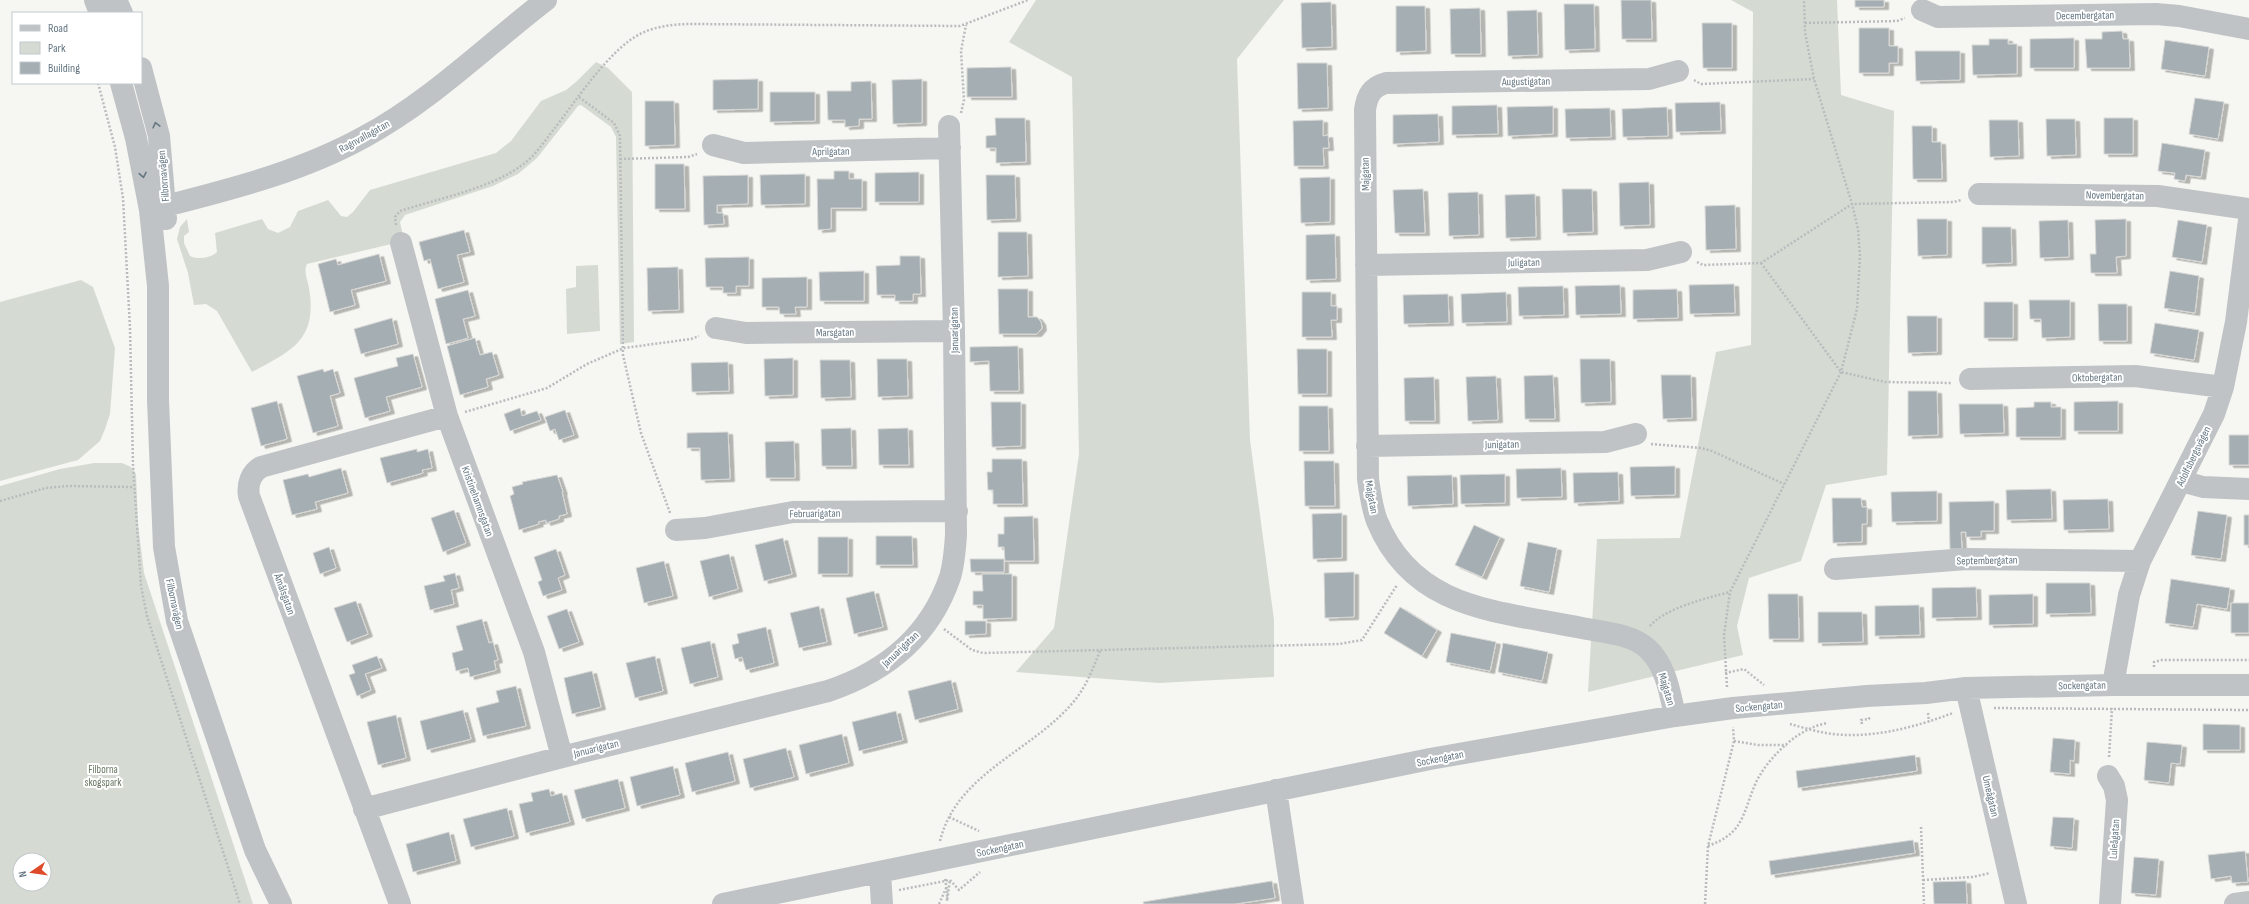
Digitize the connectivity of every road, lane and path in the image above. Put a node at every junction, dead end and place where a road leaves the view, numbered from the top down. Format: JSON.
{"nodes":[{"id":1,"x":95,"y":0,"type":"edge"},
{"id":2,"x":116,"y":0,"type":"edge"},
{"id":3,"x":546,"y":0,"type":"edge"},
{"id":4,"x":1028,"y":0,"type":"edge"},
{"id":5,"x":1804,"y":0,"type":"edge"},
{"id":6,"x":1922,"y":10,"type":"joint"},
{"id":7,"x":100,"y":12,"type":"edge"},
{"id":8,"x":122,"y":12,"type":"edge"},
{"id":9,"x":1805,"y":23,"type":"junction"},
{"id":10,"x":966,"y":24,"type":"junction"},
{"id":11,"x":2249,"y":29,"type":"edge"},
{"id":12,"x":1678,"y":71,"type":"joint"},
{"id":13,"x":142,"y":72,"type":"edge"},
{"id":14,"x":1814,"y":79,"type":"junction"},
{"id":15,"x":121,"y":84,"type":"edge"},
{"id":16,"x":1373,"y":88,"type":"joint"},
{"id":17,"x":579,"y":96,"type":"junction"},
{"id":18,"x":949,"y":126,"type":"joint"},
{"id":19,"x":713,"y":145,"type":"joint"},
{"id":20,"x":950,"y":148,"type":"junction"},
{"id":21,"x":620,"y":159,"type":"junction"},
{"id":22,"x":1979,"y":194,"type":"joint"},
{"id":23,"x":1852,"y":204,"type":"junction"},
{"id":24,"x":158,"y":208,"type":"junction"},
{"id":25,"x":2249,"y":209,"type":"edge"},
{"id":26,"x":2249,"y":220,"type":"edge"},
{"id":27,"x":401,"y":243,"type":"joint"},
{"id":28,"x":1681,"y":252,"type":"joint"},
{"id":29,"x":1761,"y":263,"type":"junction"},
{"id":30,"x":1366,"y":265,"type":"junction"},
{"id":31,"x":716,"y":328,"type":"joint"},
{"id":32,"x":954,"y":331,"type":"junction"},
{"id":33,"x":624,"y":348,"type":"junction"},
{"id":34,"x":1841,"y":372,"type":"junction"},
{"id":35,"x":1970,"y":379,"type":"joint"},
{"id":36,"x":2223,"y":387,"type":"junction"},
{"id":37,"x":447,"y":416,"type":"junction"},
{"id":38,"x":1636,"y":434,"type":"joint"},
{"id":39,"x":1368,"y":446,"type":"junction"},
{"id":40,"x":2181,"y":480,"type":"junction"},
{"id":41,"x":1784,"y":484,"type":"junction"},
{"id":42,"x":134,"y":487,"type":"dead end"},
{"id":43,"x":2249,"y":489,"type":"edge"},
{"id":44,"x":0,"y":501,"type":"edge"},
{"id":45,"x":957,"y":511,"type":"junction"},
{"id":46,"x":676,"y":530,"type":"joint"},
{"id":47,"x":2140,"y":561,"type":"junction"},
{"id":48,"x":1408,"y":569,"type":"junction"},
{"id":49,"x":1835,"y":569,"type":"dead end"},
{"id":50,"x":1730,"y":592,"type":"junction"},
{"id":51,"x":929,"y":618,"type":"junction"},
{"id":52,"x":1638,"y":642,"type":"junction"},
{"id":53,"x":1100,"y":651,"type":"junction"},
{"id":54,"x":1725,"y":673,"type":"junction"},
{"id":55,"x":2113,"y":685,"type":"junction"},
{"id":56,"x":2249,"y":685,"type":"edge"},
{"id":57,"x":1727,"y":687,"type":"dead end"},
{"id":58,"x":1766,"y":687,"type":"dead end"},
{"id":59,"x":1969,"y":697,"type":"junction"},
{"id":60,"x":2112,"y":709,"type":"junction"},
{"id":61,"x":2249,"y":710,"type":"edge"},
{"id":62,"x":1675,"y":716,"type":"junction"},
{"id":63,"x":1869,"y":716,"type":"dead end"},
{"id":64,"x":1784,"y":722,"type":"dead end"},
{"id":65,"x":1828,"y":723,"type":"dead end"},
{"id":66,"x":1862,"y":724,"type":"dead end"},
{"id":67,"x":1733,"y":727,"type":"dead end"},
{"id":68,"x":1808,"y":728,"type":"junction"},
{"id":69,"x":1734,"y":741,"type":"junction"},
{"id":70,"x":1787,"y":745,"type":"junction"},
{"id":71,"x":562,"y":757,"type":"junction"},
{"id":72,"x":2108,"y":776,"type":"joint"},
{"id":73,"x":1276,"y":790,"type":"junction"},
{"id":74,"x":364,"y":809,"type":"junction"},
{"id":75,"x":949,"y":817,"type":"dead end"},
{"id":76,"x":1921,"y":828,"type":"dead end"},
{"id":77,"x":1708,"y":846,"type":"junction"},
{"id":78,"x":2008,"y":869,"type":"junction"},
{"id":79,"x":982,"y":870,"type":"dead end"},
{"id":80,"x":880,"y":873,"type":"junction"},
{"id":81,"x":1923,"y":880,"type":"junction"},
{"id":82,"x":2249,"y":902,"type":"edge"},
{"id":83,"x":280,"y":904,"type":"edge"},
{"id":84,"x":400,"y":904,"type":"edge"},
{"id":85,"x":723,"y":904,"type":"edge"},
{"id":86,"x":882,"y":904,"type":"edge"},
{"id":87,"x":939,"y":904,"type":"edge"},
{"id":88,"x":1293,"y":904,"type":"edge"},
{"id":89,"x":1705,"y":904,"type":"edge"},
{"id":90,"x":1924,"y":904,"type":"edge"},
{"id":91,"x":2016,"y":904,"type":"edge"},
{"id":92,"x":2110,"y":904,"type":"edge"},
{"id":93,"x":2235,"y":904,"type":"edge"}],
"edges":[{"from":1,"to":7,"type":"street"},
{"from":2,"to":8,"type":"street"},
{"from":3,"to":24,"type":"street","name":"Ragnvallagatan"},
{"from":4,"to":10,"type":"path"},
{"from":5,"to":9,"type":"path"},
{"from":6,"to":9,"type":"path"},
{"from":6,"to":11,"type":"street","name":"Decembergatan"},
{"from":9,"to":14,"type":"path"},
{"from":10,"to":17,"type":"path"},
{"from":10,"to":18,"type":"path"},
{"from":12,"to":14,"type":"path"},
{"from":12,"to":16,"type":"street","name":"Augustigatan"},
{"from":24,"to":13,"type":"street","name":"Filbornavägen","one_way":true},
{"from":14,"to":23,"type":"path"},
{"from":15,"to":24,"type":"street","name":"Filbornavägen","one_way":true},
{"from":16,"to":30,"type":"street","name":"Majgatan"},
{"from":17,"to":21,"type":"path"},
{"from":17,"to":27,"type":"path"},
{"from":18,"to":20,"type":"street","name":"Januarigatan"},
{"from":19,"to":20,"type":"street","name":"Aprilgatan"},
{"from":19,"to":21,"type":"path"},
{"from":20,"to":32,"type":"street","name":"Januarigatan"},
{"from":21,"to":33,"type":"path"},
{"from":22,"to":23,"type":"path"},
{"from":22,"to":25,"type":"street","name":"Novembergatan"},
{"from":23,"to":29,"type":"path"},
{"from":23,"to":34,"type":"path"},
{"from":24,"to":83,"type":"street","name":"Filbornavägen"},
{"from":26,"to":36,"type":"street","name":"Adolfsbergsvägen"},
{"from":27,"to":37,"type":"street","name":"Kristinehamnsgatan"},
{"from":28,"to":29,"type":"path"},
{"from":28,"to":30,"type":"street","name":"Juligatan"},
{"from":29,"to":34,"type":"path"},
{"from":30,"to":39,"type":"street","name":"Majgatan"},
{"from":31,"to":32,"type":"street","name":"Marsgatan"},
{"from":31,"to":33,"type":"path"},
{"from":32,"to":45,"type":"street","name":"Januarigatan"},
{"from":33,"to":37,"type":"path"},
{"from":33,"to":46,"type":"path"},
{"from":34,"to":35,"type":"path"},
{"from":34,"to":41,"type":"path"},
{"from":35,"to":36,"type":"street","name":"Oktobergatan"},
{"from":36,"to":40,"type":"street","name":"Adolfsbergsvägen"},
{"from":37,"to":71,"type":"street","name":"Kristinehamnsgatan"},
{"from":37,"to":74,"type":"street","name":"Åmålsgatan"},
{"from":38,"to":39,"type":"street","name":"Junigatan"},
{"from":38,"to":41,"type":"path"},
{"from":39,"to":48,"type":"street","name":"Majgatan"},
{"from":40,"to":43,"type":"street"},
{"from":40,"to":47,"type":"street","name":"Adolfsbergsvägen"},
{"from":41,"to":50,"type":"path"},
{"from":42,"to":44,"type":"path"},
{"from":45,"to":46,"type":"street","name":"Februarigatan"},
{"from":45,"to":51,"type":"street","name":"Januarigatan"},
{"from":47,"to":49,"type":"street","name":"Septembergatan"},
{"from":47,"to":55,"type":"street","name":"Adolfsbergsvägen"},
{"from":48,"to":52,"type":"street","name":"Majgatan"},
{"from":48,"to":53,"type":"path"},
{"from":50,"to":52,"type":"path"},
{"from":50,"to":54,"type":"path"},
{"from":51,"to":53,"type":"path"},
{"from":51,"to":71,"type":"street","name":"Januarigatan"},
{"from":52,"to":62,"type":"street","name":"Majgatan"},
{"from":53,"to":75,"type":"path"},
{"from":54,"to":57,"type":"path"},
{"from":54,"to":58,"type":"path"},
{"from":55,"to":56,"type":"street","name":"Sockengatan"},
{"from":55,"to":59,"type":"street","name":"Sockengatan"},
{"from":55,"to":60,"type":"path"},
{"from":59,"to":60,"type":"path"},
{"from":59,"to":62,"type":"street","name":"Sockengatan"},
{"from":59,"to":68,"type":"path"},
{"from":59,"to":78,"type":"street","name":"Umeågatan"},
{"from":60,"to":61,"type":"path"},
{"from":60,"to":72,"type":"path"},
{"from":62,"to":73,"type":"street","name":"Sockengatan"},
{"from":63,"to":66,"type":"path"},
{"from":64,"to":68,"type":"path"},
{"from":65,"to":68,"type":"path"},
{"from":67,"to":69,"type":"path"},
{"from":68,"to":70,"type":"path"},
{"from":69,"to":70,"type":"path"},
{"from":69,"to":77,"type":"path"},
{"from":70,"to":77,"type":"path"},
{"from":71,"to":74,"type":"street","name":"Januarigatan"},
{"from":72,"to":92,"type":"street","name":"Luleågatan"},
{"from":73,"to":80,"type":"street","name":"Sockengatan"},
{"from":73,"to":88,"type":"street"},
{"from":74,"to":84,"type":"street","name":"Åmålsgatan"},
{"from":76,"to":81,"type":"path"},
{"from":77,"to":89,"type":"path"},
{"from":78,"to":81,"type":"path"},
{"from":78,"to":91,"type":"street","name":"Umeågatan"},
{"from":79,"to":87,"type":"path"},
{"from":80,"to":85,"type":"street","name":"Sockengatan"},
{"from":80,"to":86,"type":"street"},
{"from":81,"to":90,"type":"path"},
{"from":82,"to":93,"type":"street"}]}
